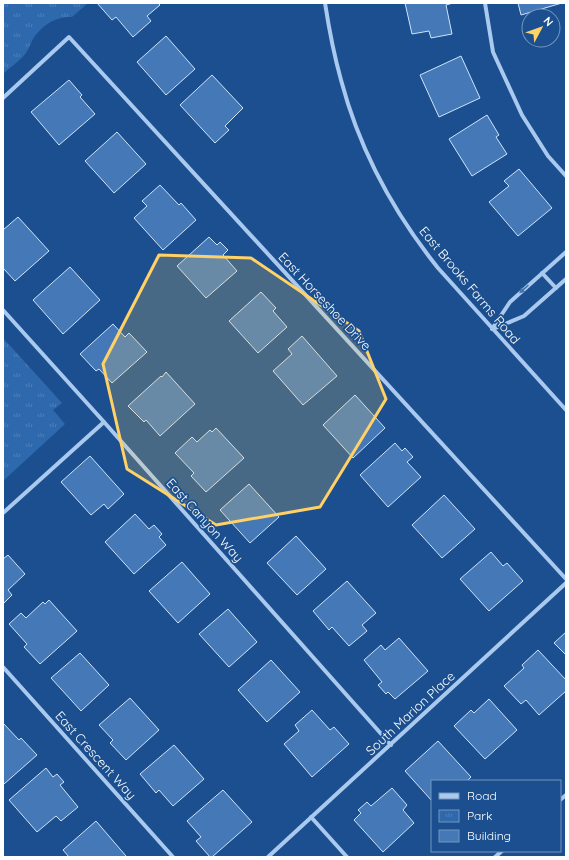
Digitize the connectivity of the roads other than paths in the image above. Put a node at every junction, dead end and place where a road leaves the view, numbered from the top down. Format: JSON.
{"nodes":[{"id":1,"x":325,"y":3,"type":"edge"},
{"id":2,"x":485,"y":3,"type":"edge"},
{"id":3,"x":3,"y":98,"type":"edge"},
{"id":4,"x":566,"y":176,"type":"edge"},
{"id":5,"x":566,"y":252,"type":"edge"},
{"id":6,"x":542,"y":273,"type":"junction"},
{"id":7,"x":566,"y":279,"type":"edge"},
{"id":8,"x":556,"y":288,"type":"junction"},
{"id":9,"x":3,"y":310,"type":"edge"},
{"id":10,"x":492,"y":329,"type":"junction"},
{"id":11,"x":566,"y":410,"type":"edge"},
{"id":12,"x":104,"y":422,"type":"junction"},
{"id":13,"x":3,"y":513,"type":"edge"},
{"id":14,"x":566,"y":579,"type":"edge"},
{"id":15,"x":566,"y":583,"type":"edge"},
{"id":16,"x":3,"y":667,"type":"edge"},
{"id":17,"x":391,"y":745,"type":"junction"},
{"id":18,"x":311,"y":817,"type":"junction"},
{"id":19,"x":173,"y":857,"type":"edge"},
{"id":20,"x":268,"y":857,"type":"edge"},
{"id":21,"x":347,"y":857,"type":"edge"}],
"edges":[{"from":1,"to":10,"type":"street","name":"East Brooks Farms Road"},
{"from":2,"to":4,"type":"street"},
{"from":3,"to":14,"type":"street","name":"East Horseshoe Drive"},
{"from":5,"to":6,"type":"street"},
{"from":6,"to":8,"type":"street"},
{"from":6,"to":10,"type":"street","one_way":true},
{"from":7,"to":8,"type":"street"},
{"from":8,"to":10,"type":"street"},
{"from":9,"to":12,"type":"street","name":"East Canyon Way"},
{"from":10,"to":11,"type":"street","name":"East Brooks Farms Road"},
{"from":12,"to":13,"type":"street"},
{"from":12,"to":17,"type":"street","name":"East Canyon Way"},
{"from":15,"to":17,"type":"street","name":"South Marion Place"},
{"from":16,"to":19,"type":"street","name":"East Crescent Way"},
{"from":17,"to":18,"type":"street","name":"South Marion Place"},
{"from":18,"to":20,"type":"street","name":"South Marion Place"},
{"from":18,"to":21,"type":"street"}]}
